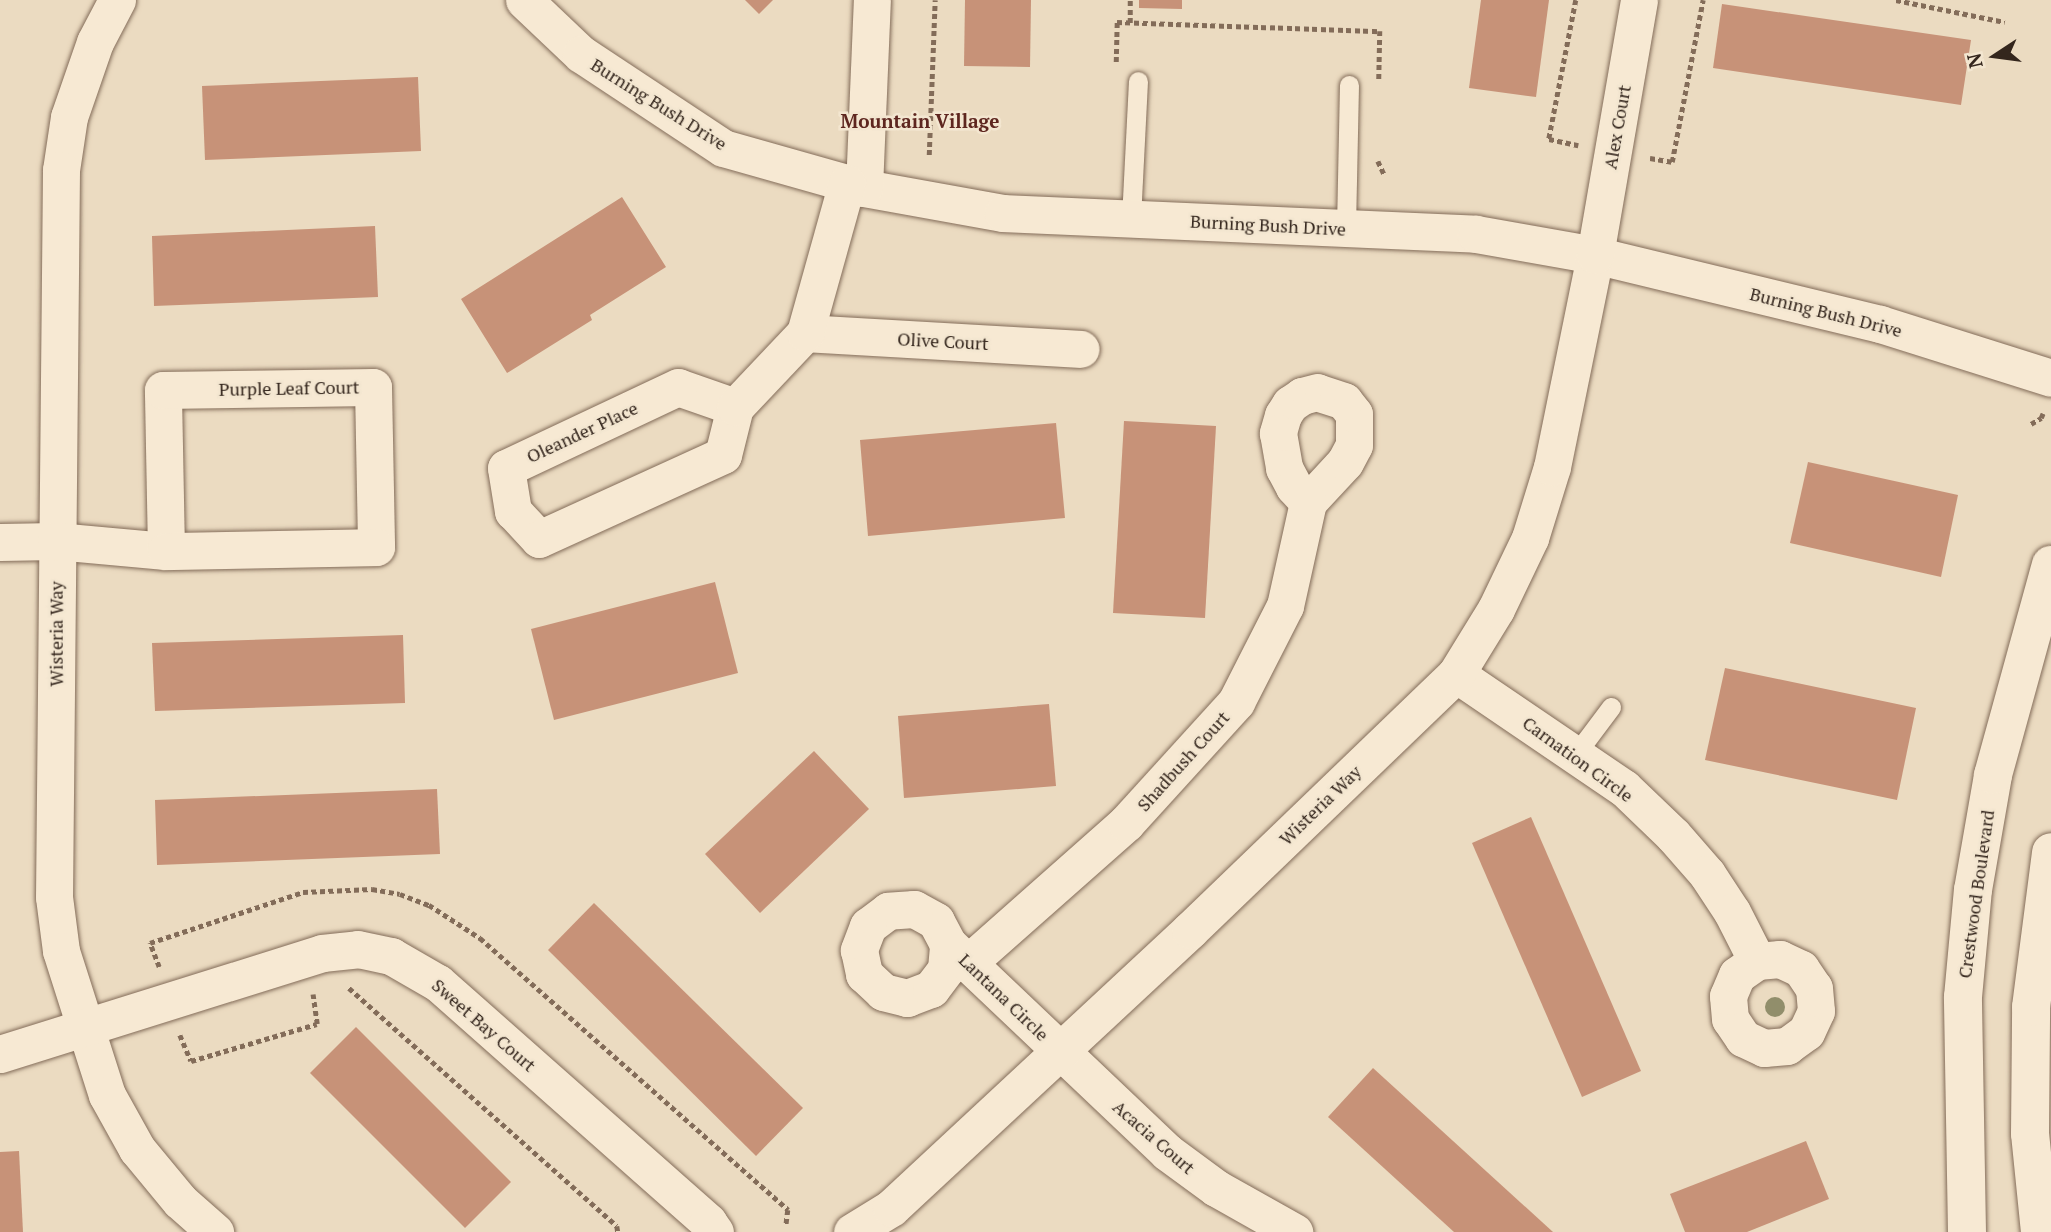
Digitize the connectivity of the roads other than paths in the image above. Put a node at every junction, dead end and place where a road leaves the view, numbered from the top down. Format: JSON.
{"nodes":[{"id":1,"x":117,"y":0,"type":"edge"},
{"id":2,"x":524,"y":0,"type":"edge"},
{"id":3,"x":872,"y":0,"type":"edge"},
{"id":4,"x":1639,"y":0,"type":"edge"},
{"id":5,"x":1138,"y":81,"type":"dead end"},
{"id":6,"x":1349,"y":85,"type":"dead end"},
{"id":7,"x":855,"y":185,"type":"junction"},
{"id":8,"x":1131,"y":219,"type":"junction"},
{"id":9,"x":1346,"y":228,"type":"junction"},
{"id":10,"x":1595,"y":255,"type":"junction"},
{"id":11,"x":805,"y":332,"type":"junction"},
{"id":12,"x":1081,"y":349,"type":"dead end"},
{"id":13,"x":2051,"y":378,"type":"edge"},
{"id":14,"x":735,"y":407,"type":"junction"},
{"id":15,"x":1308,"y":502,"type":"dead end"},
{"id":16,"x":0,"y":541,"type":"edge"},
{"id":17,"x":56,"y":541,"type":"junction"},
{"id":18,"x":166,"y":551,"type":"junction"},
{"id":19,"x":2051,"y":565,"type":"edge"},
{"id":20,"x":1456,"y":674,"type":"junction"},
{"id":21,"x":1611,"y":707,"type":"dead end"},
{"id":22,"x":1575,"y":755,"type":"junction"},
{"id":23,"x":2051,"y":852,"type":"edge"},
{"id":24,"x":958,"y":953,"type":"joint"},
{"id":25,"x":1757,"y":961,"type":"dead end"},
{"id":26,"x":84,"y":1026,"type":"junction"},
{"id":27,"x":1060,"y":1051,"type":"junction"},
{"id":28,"x":0,"y":1054,"type":"edge"},
{"id":29,"x":215,"y":1232,"type":"edge"},
{"id":30,"x":715,"y":1232,"type":"edge"},
{"id":31,"x":852,"y":1232,"type":"edge"},
{"id":32,"x":1294,"y":1232,"type":"edge"},
{"id":33,"x":1966,"y":1232,"type":"edge"},
{"id":34,"x":2040,"y":1232,"type":"edge"}],
"edges":[{"from":1,"to":17,"type":"street","name":"Wisteria Way"},
{"from":2,"to":7,"type":"street","name":"Burning Bush Drive"},
{"from":3,"to":7,"type":"street","name":"Oleander Place"},
{"from":4,"to":10,"type":"street","name":"Alex Court"},
{"from":5,"to":8,"type":"lane"},
{"from":6,"to":9,"type":"lane"},
{"from":7,"to":8,"type":"street","name":"Burning Bush Drive"},
{"from":7,"to":11,"type":"street","name":"Oleander Place"},
{"from":8,"to":9,"type":"street","name":"Burning Bush Drive"},
{"from":9,"to":10,"type":"street","name":"Burning Bush Drive"},
{"from":10,"to":13,"type":"street","name":"Burning Bush Drive"},
{"from":10,"to":20,"type":"street","name":"Wisteria Way"},
{"from":11,"to":12,"type":"street","name":"Olive Court"},
{"from":11,"to":14,"type":"street","name":"Oleander Place"},
{"from":14,"to":14,"type":"street","name":"Oleander Place"},
{"from":15,"to":24,"type":"street","name":"Shadbush Court"},
{"from":16,"to":17,"type":"street","name":"Purple Leaf Court"},
{"from":17,"to":18,"type":"street","name":"Purple Leaf Court"},
{"from":17,"to":26,"type":"street","name":"Wisteria Way"},
{"from":18,"to":18,"type":"street","name":"Purple Leaf Court"},
{"from":19,"to":33,"type":"main road","name":"Crestwood Boulevard"},
{"from":20,"to":22,"type":"street","name":"Carnation Circle"},
{"from":20,"to":27,"type":"street","name":"Wisteria Way"},
{"from":21,"to":22,"type":"lane"},
{"from":22,"to":25,"type":"street","name":"Carnation Circle"},
{"from":23,"to":34,"type":"main road"},
{"from":24,"to":27,"type":"street","name":"Lantana Circle"},
{"from":26,"to":28,"type":"street","name":"Sweet Bay Court"},
{"from":26,"to":29,"type":"street","name":"Wisteria Way"},
{"from":26,"to":30,"type":"street","name":"Sweet Bay Court"},
{"from":27,"to":31,"type":"street","name":"Wisteria Way"},
{"from":27,"to":32,"type":"street","name":"Acacia Court"}]}
